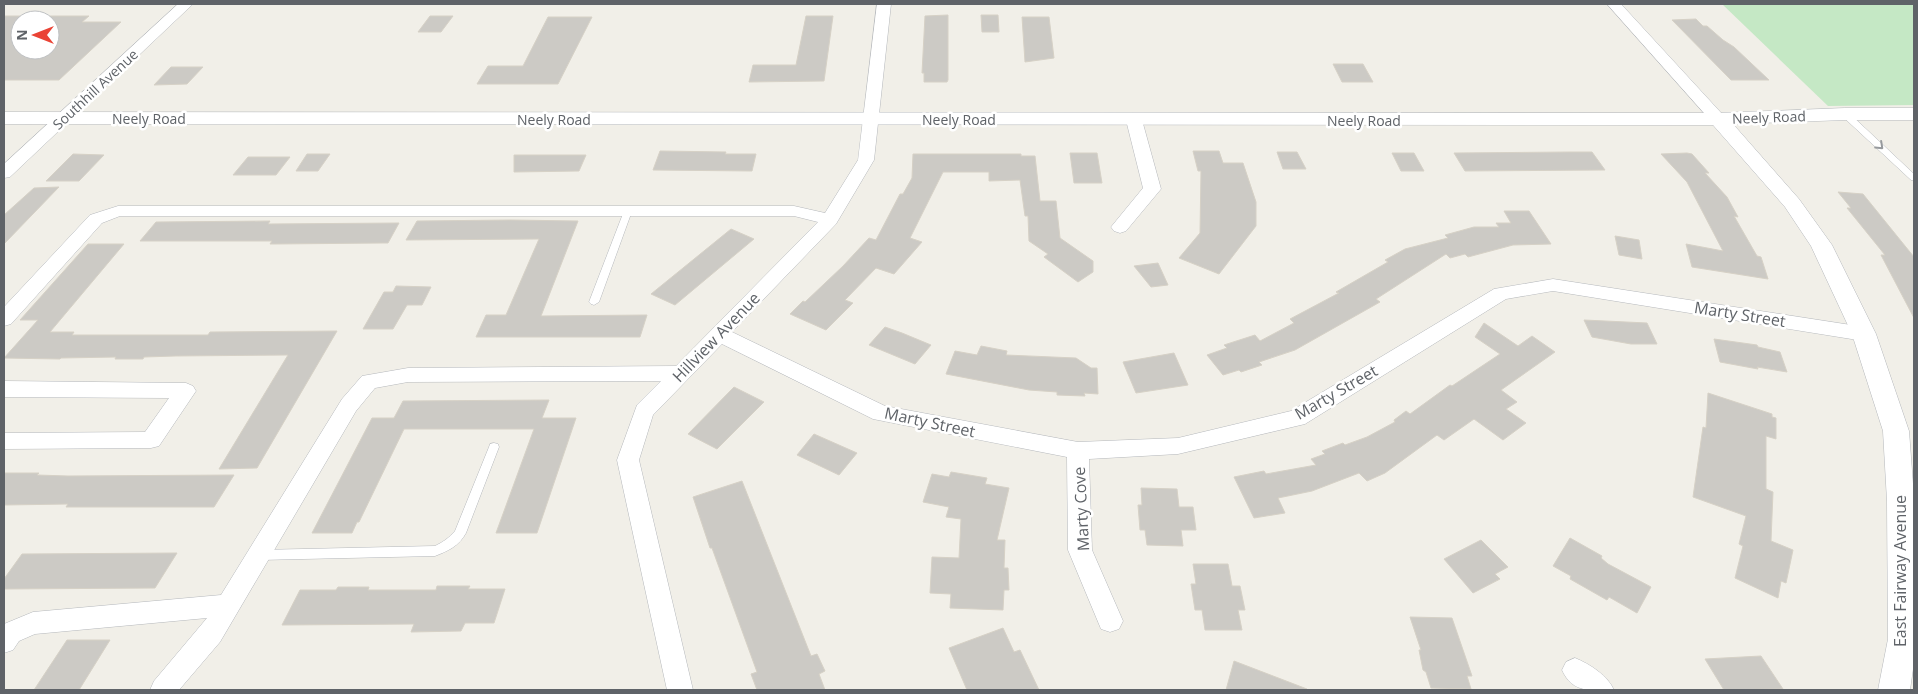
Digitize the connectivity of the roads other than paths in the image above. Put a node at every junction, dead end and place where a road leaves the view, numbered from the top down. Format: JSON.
{"nodes":[{"id":1,"x":186,"y":4,"type":"edge"},
{"id":2,"x":884,"y":4,"type":"edge"},
{"id":3,"x":1614,"y":4,"type":"edge"},
{"id":4,"x":1845,"y":114,"type":"junction"},
{"id":5,"x":1914,"y":114,"type":"edge"},
{"id":6,"x":4,"y":118,"type":"edge"},
{"id":7,"x":64,"y":118,"type":"junction"},
{"id":8,"x":869,"y":119,"type":"junction"},
{"id":9,"x":1718,"y":119,"type":"junction"},
{"id":10,"x":1134,"y":120,"type":"junction"},
{"id":11,"x":4,"y":173,"type":"edge"},
{"id":12,"x":1914,"y":178,"type":"edge"},
{"id":13,"x":628,"y":211,"type":"junction"},
{"id":14,"x":830,"y":220,"type":"junction"},
{"id":15,"x":1120,"y":228,"type":"dead end"},
{"id":16,"x":594,"y":302,"type":"dead end"},
{"id":17,"x":4,"y":318,"type":"edge"},
{"id":18,"x":718,"y":334,"type":"junction"},
{"id":19,"x":1864,"y":334,"type":"junction"},
{"id":20,"x":681,"y":373,"type":"junction"},
{"id":21,"x":4,"y":389,"type":"edge"},
{"id":22,"x":4,"y":441,"type":"edge"},
{"id":23,"x":494,"y":447,"type":"dead end"},
{"id":24,"x":1078,"y":451,"type":"junction"},
{"id":25,"x":259,"y":555,"type":"junction"},
{"id":26,"x":229,"y":605,"type":"junction"},
{"id":27,"x":1110,"y":621,"type":"dead end"},
{"id":28,"x":4,"y":642,"type":"edge"},
{"id":29,"x":1575,"y":670,"type":"dead end"},
{"id":30,"x":164,"y":690,"type":"edge"},
{"id":31,"x":680,"y":690,"type":"edge"},
{"id":32,"x":1601,"y":690,"type":"edge"},
{"id":33,"x":1894,"y":690,"type":"edge"}],
"edges":[{"from":1,"to":7,"type":"street","name":"Southhill Avenue"},
{"from":2,"to":8,"type":"street","name":"Hillview Avenue"},
{"from":3,"to":9,"type":"street","name":"East Fairway Avenue"},
{"from":4,"to":5,"type":"street","name":"Neely Road"},
{"from":4,"to":9,"type":"street","name":"Neely Road"},
{"from":4,"to":12,"type":"lane","one_way":true},
{"from":6,"to":7,"type":"street","name":"Neely Road"},
{"from":7,"to":8,"type":"street","name":"Neely Road"},
{"from":7,"to":11,"type":"street","name":"Southhill Avenue"},
{"from":8,"to":10,"type":"street","name":"Neely Road"},
{"from":8,"to":14,"type":"street","name":"Hillview Avenue"},
{"from":9,"to":10,"type":"street","name":"Neely Road"},
{"from":9,"to":19,"type":"street","name":"East Fairway Avenue"},
{"from":10,"to":15,"type":"street"},
{"from":13,"to":14,"type":"street"},
{"from":13,"to":16,"type":"lane"},
{"from":13,"to":17,"type":"street"},
{"from":14,"to":18,"type":"street","name":"Hillview Avenue"},
{"from":18,"to":20,"type":"street","name":"Hillview Avenue"},
{"from":18,"to":24,"type":"street","name":"Marty Street"},
{"from":19,"to":24,"type":"street","name":"Marty Street"},
{"from":19,"to":33,"type":"street","name":"East Fairway Avenue"},
{"from":20,"to":25,"type":"street"},
{"from":20,"to":31,"type":"street","name":"Hillview Avenue"},
{"from":21,"to":22,"type":"street"},
{"from":23,"to":25,"type":"lane"},
{"from":24,"to":27,"type":"street","name":"Marty Cove"},
{"from":25,"to":26,"type":"street"},
{"from":26,"to":28,"type":"street"},
{"from":26,"to":30,"type":"street"},
{"from":29,"to":32,"type":"street"}]}
